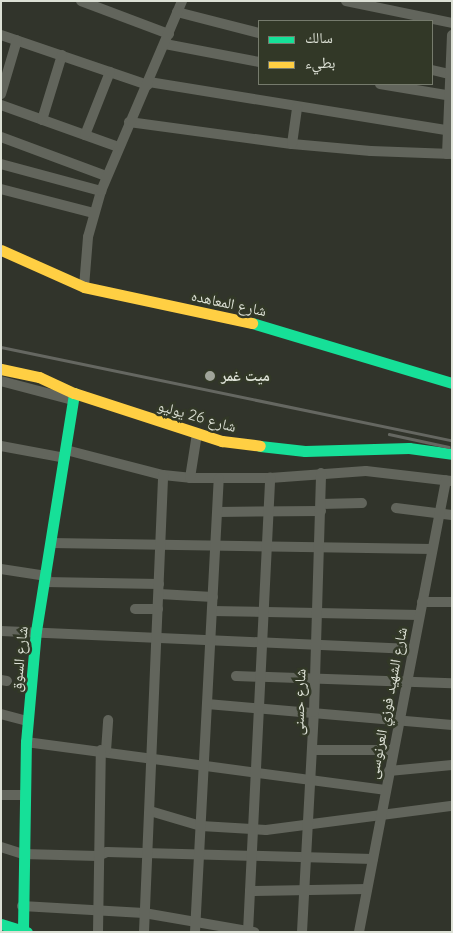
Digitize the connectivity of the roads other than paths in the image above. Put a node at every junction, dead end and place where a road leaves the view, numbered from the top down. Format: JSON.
{"nodes":[{"id":1,"x":80,"y":1,"type":"edge"},
{"id":2,"x":181,"y":1,"type":"edge"},
{"id":3,"x":346,"y":1,"type":"edge"},
{"id":4,"x":177,"y":12,"type":"junction"},
{"id":5,"x":452,"y":23,"type":"edge"},
{"id":6,"x":258,"y":33,"type":"edge"},
{"id":7,"x":1,"y":35,"type":"edge"},
{"id":8,"x":452,"y":35,"type":"edge"},
{"id":9,"x":167,"y":39,"type":"junction"},
{"id":10,"x":17,"y":40,"type":"junction"},
{"id":11,"x":62,"y":55,"type":"junction"},
{"id":12,"x":451,"y":56,"type":"edge"},
{"id":13,"x":258,"y":62,"type":"edge"},
{"id":14,"x":433,"y":70,"type":"edge"},
{"id":15,"x":110,"y":72,"type":"junction"},
{"id":16,"x":449,"y":74,"type":"junction"},
{"id":17,"x":148,"y":83,"type":"junction"},
{"id":18,"x":386,"y":85,"type":"edge"},
{"id":19,"x":1,"y":94,"type":"edge"},
{"id":20,"x":450,"y":95,"type":"edge"},
{"id":21,"x":1,"y":105,"type":"edge"},
{"id":22,"x":297,"y":107,"type":"junction"},
{"id":23,"x":42,"y":120,"type":"junction"},
{"id":24,"x":129,"y":122,"type":"junction"},
{"id":25,"x":447,"y":130,"type":"junction"},
{"id":26,"x":85,"y":135,"type":"junction"},
{"id":27,"x":1,"y":137,"type":"edge"},
{"id":28,"x":292,"y":144,"type":"junction"},
{"id":29,"x":118,"y":147,"type":"junction"},
{"id":30,"x":449,"y":154,"type":"edge"},
{"id":31,"x":1,"y":164,"type":"edge"},
{"id":32,"x":106,"y":176,"type":"junction"},
{"id":33,"x":1,"y":189,"type":"edge"},
{"id":34,"x":101,"y":191,"type":"junction"},
{"id":35,"x":94,"y":213,"type":"junction"},
{"id":36,"x":1,"y":250,"type":"edge"},
{"id":37,"x":84,"y":286,"type":"junction"},
{"id":38,"x":1,"y":369,"type":"edge"},
{"id":39,"x":1,"y":381,"type":"edge"},
{"id":40,"x":452,"y":383,"type":"edge"},
{"id":41,"x":73,"y":396,"type":"junction"},
{"id":42,"x":198,"y":434,"type":"junction"},
{"id":43,"x":1,"y":446,"type":"edge"},
{"id":44,"x":66,"y":454,"type":"junction"},
{"id":45,"x":452,"y":454,"type":"edge"},
{"id":46,"x":321,"y":473,"type":"junction"},
{"id":47,"x":163,"y":475,"type":"junction"},
{"id":48,"x":190,"y":478,"type":"junction"},
{"id":49,"x":270,"y":478,"type":"junction"},
{"id":50,"x":220,"y":479,"type":"junction"},
{"id":51,"x":449,"y":481,"type":"edge"},
{"id":52,"x":362,"y":503,"type":"dead end"},
{"id":53,"x":321,"y":508,"type":"junction"},
{"id":54,"x":396,"y":508,"type":"dead end"},
{"id":55,"x":218,"y":512,"type":"junction"},
{"id":56,"x":270,"y":513,"type":"junction"},
{"id":57,"x":440,"y":513,"type":"junction"},
{"id":58,"x":452,"y":515,"type":"edge"},
{"id":59,"x":51,"y":543,"type":"junction"},
{"id":60,"x":160,"y":545,"type":"junction"},
{"id":61,"x":216,"y":546,"type":"junction"},
{"id":62,"x":269,"y":547,"type":"junction"},
{"id":63,"x":320,"y":547,"type":"junction"},
{"id":64,"x":432,"y":549,"type":"junction"},
{"id":65,"x":1,"y":569,"type":"edge"},
{"id":66,"x":45,"y":579,"type":"junction"},
{"id":67,"x":159,"y":589,"type":"junction"},
{"id":68,"x":213,"y":597,"type":"junction"},
{"id":69,"x":422,"y":602,"type":"junction"},
{"id":70,"x":452,"y":602,"type":"edge"},
{"id":71,"x":136,"y":609,"type":"dead end"},
{"id":72,"x":158,"y":609,"type":"junction"},
{"id":73,"x":212,"y":612,"type":"junction"},
{"id":74,"x":265,"y":613,"type":"junction"},
{"id":75,"x":317,"y":614,"type":"junction"},
{"id":76,"x":419,"y":615,"type":"junction"},
{"id":77,"x":1,"y":631,"type":"edge"},
{"id":78,"x":36,"y":631,"type":"junction"},
{"id":79,"x":157,"y":638,"type":"junction"},
{"id":80,"x":210,"y":640,"type":"junction"},
{"id":81,"x":263,"y":643,"type":"junction"},
{"id":82,"x":316,"y":645,"type":"junction"},
{"id":83,"x":412,"y":649,"type":"junction"},
{"id":84,"x":236,"y":676,"type":"dead end"},
{"id":85,"x":261,"y":677,"type":"junction"},
{"id":86,"x":315,"y":679,"type":"junction"},
{"id":87,"x":406,"y":682,"type":"junction"},
{"id":88,"x":452,"y":683,"type":"edge"},
{"id":89,"x":207,"y":704,"type":"junction"},
{"id":90,"x":259,"y":708,"type":"junction"},
{"id":91,"x":314,"y":712,"type":"junction"},
{"id":92,"x":1,"y":714,"type":"edge"},
{"id":93,"x":108,"y":720,"type":"dead end"},
{"id":94,"x":399,"y":720,"type":"junction"},
{"id":95,"x":28,"y":721,"type":"junction"},
{"id":96,"x":452,"y":725,"type":"edge"},
{"id":97,"x":26,"y":742,"type":"junction"},
{"id":98,"x":103,"y":750,"type":"junction"},
{"id":99,"x":312,"y":750,"type":"junction"},
{"id":100,"x":393,"y":750,"type":"junction"},
{"id":101,"x":152,"y":757,"type":"junction"},
{"id":102,"x":452,"y":765,"type":"edge"},
{"id":103,"x":203,"y":767,"type":"junction"},
{"id":104,"x":389,"y":771,"type":"junction"},
{"id":105,"x":256,"y":772,"type":"junction"},
{"id":106,"x":310,"y":780,"type":"junction"},
{"id":107,"x":385,"y":790,"type":"junction"},
{"id":108,"x":1,"y":795,"type":"edge"},
{"id":109,"x":25,"y":796,"type":"junction"},
{"id":110,"x":452,"y":806,"type":"edge"},
{"id":111,"x":150,"y":811,"type":"junction"},
{"id":112,"x":381,"y":817,"type":"junction"},
{"id":113,"x":308,"y":825,"type":"junction"},
{"id":114,"x":201,"y":826,"type":"junction"},
{"id":115,"x":254,"y":829,"type":"junction"},
{"id":116,"x":1,"y":847,"type":"edge"},
{"id":117,"x":24,"y":854,"type":"junction"},
{"id":118,"x":148,"y":854,"type":"junction"},
{"id":119,"x":98,"y":856,"type":"junction"},
{"id":120,"x":200,"y":857,"type":"junction"},
{"id":121,"x":252,"y":858,"type":"junction"},
{"id":122,"x":306,"y":859,"type":"junction"},
{"id":123,"x":372,"y":859,"type":"junction"},
{"id":124,"x":367,"y":889,"type":"junction"},
{"id":125,"x":304,"y":890,"type":"junction"},
{"id":126,"x":250,"y":891,"type":"junction"},
{"id":127,"x":22,"y":906,"type":"junction"},
{"id":128,"x":98,"y":911,"type":"junction"},
{"id":129,"x":144,"y":913,"type":"junction"},
{"id":130,"x":1,"y":924,"type":"edge"},
{"id":131,"x":195,"y":926,"type":"edge"},
{"id":132,"x":25,"y":931,"type":"edge"},
{"id":133,"x":250,"y":931,"type":"edge"},
{"id":134,"x":98,"y":932,"type":"edge"},
{"id":135,"x":144,"y":932,"type":"edge"},
{"id":136,"x":302,"y":932,"type":"edge"},
{"id":137,"x":359,"y":932,"type":"edge"}],
"edges":[{"from":1,"to":9,"type":"street"},
{"from":2,"to":4,"type":"street"},
{"from":3,"to":5,"type":"street"},
{"from":4,"to":6,"type":"street"},
{"from":4,"to":9,"type":"street"},
{"from":7,"to":10,"type":"street"},
{"from":8,"to":12,"type":"street"},
{"from":9,"to":13,"type":"street"},
{"from":9,"to":17,"type":"street"},
{"from":10,"to":11,"type":"street"},
{"from":10,"to":19,"type":"street"},
{"from":11,"to":15,"type":"street"},
{"from":11,"to":23,"type":"street"},
{"from":12,"to":16,"type":"street"},
{"from":14,"to":16,"type":"street"},
{"from":15,"to":17,"type":"street"},
{"from":15,"to":26,"type":"street"},
{"from":16,"to":20,"type":"street"},
{"from":17,"to":22,"type":"street"},
{"from":17,"to":24,"type":"street"},
{"from":18,"to":20,"type":"street"},
{"from":20,"to":25,"type":"street"},
{"from":21,"to":23,"type":"street"},
{"from":22,"to":25,"type":"street"},
{"from":22,"to":28,"type":"street"},
{"from":23,"to":26,"type":"street"},
{"from":24,"to":28,"type":"street"},
{"from":24,"to":29,"type":"street"},
{"from":25,"to":30,"type":"street"},
{"from":26,"to":29,"type":"street"},
{"from":27,"to":32,"type":"street"},
{"from":28,"to":30,"type":"street"},
{"from":29,"to":32,"type":"street"},
{"from":31,"to":34,"type":"street"},
{"from":32,"to":34,"type":"street"},
{"from":33,"to":35,"type":"street"},
{"from":34,"to":35,"type":"street"},
{"from":35,"to":37,"type":"street"},
{"from":36,"to":37,"type":"street","name":"شارع المعاهده"},
{"from":37,"to":40,"type":"street","name":"شارع المعاهده"},
{"from":38,"to":41,"type":"street","name":"شارع 26 يوليو"},
{"from":39,"to":41,"type":"street","name":"شارع 26 يوليو"},
{"from":41,"to":42,"type":"street","name":"شارع 26 يوليو"},
{"from":41,"to":44,"type":"street","name":"شارع السوق"},
{"from":42,"to":45,"type":"street","name":"شارع 26 يوليو"},
{"from":42,"to":48,"type":"street"},
{"from":43,"to":44,"type":"street"},
{"from":44,"to":47,"type":"street"},
{"from":44,"to":59,"type":"street","name":"شارع السوق"},
{"from":46,"to":49,"type":"street"},
{"from":46,"to":51,"type":"street"},
{"from":46,"to":53,"type":"street","name":"شارع حسنى"},
{"from":47,"to":48,"type":"street"},
{"from":47,"to":60,"type":"street"},
{"from":48,"to":50,"type":"street"},
{"from":49,"to":50,"type":"street"},
{"from":49,"to":56,"type":"street"},
{"from":50,"to":55,"type":"street"},
{"from":51,"to":57,"type":"street","name":"شارع الشهيد فوزي العرنوسى"},
{"from":52,"to":53,"type":"street"},
{"from":53,"to":56,"type":"street"},
{"from":53,"to":63,"type":"street","name":"شارع حسنى"},
{"from":54,"to":57,"type":"street"},
{"from":55,"to":56,"type":"street"},
{"from":55,"to":61,"type":"street"},
{"from":56,"to":62,"type":"street"},
{"from":57,"to":58,"type":"street"},
{"from":57,"to":64,"type":"street","name":"شارع الشهيد فوزي العرنوسى"},
{"from":59,"to":60,"type":"street"},
{"from":59,"to":66,"type":"street","name":"شارع السوق"},
{"from":60,"to":61,"type":"street"},
{"from":60,"to":67,"type":"street"},
{"from":61,"to":62,"type":"street"},
{"from":61,"to":68,"type":"street"},
{"from":62,"to":63,"type":"street"},
{"from":62,"to":74,"type":"street"},
{"from":63,"to":64,"type":"street"},
{"from":63,"to":75,"type":"street","name":"شارع حسنى"},
{"from":64,"to":69,"type":"street","name":"شارع الشهيد فوزي العرنوسى"},
{"from":65,"to":66,"type":"street"},
{"from":66,"to":67,"type":"street"},
{"from":66,"to":78,"type":"street","name":"شارع السوق"},
{"from":67,"to":68,"type":"street"},
{"from":67,"to":72,"type":"street"},
{"from":68,"to":73,"type":"street"},
{"from":69,"to":70,"type":"street"},
{"from":69,"to":76,"type":"street","name":"شارع الشهيد فوزي العرنوسى"},
{"from":71,"to":72,"type":"street"},
{"from":72,"to":79,"type":"street"},
{"from":73,"to":74,"type":"street"},
{"from":73,"to":80,"type":"street"},
{"from":74,"to":75,"type":"street"},
{"from":74,"to":81,"type":"street"},
{"from":75,"to":76,"type":"street"},
{"from":75,"to":82,"type":"street","name":"شارع حسنى"},
{"from":76,"to":83,"type":"street","name":"شارع الشهيد فوزي العرنوسى"},
{"from":77,"to":78,"type":"street"},
{"from":78,"to":79,"type":"street"},
{"from":78,"to":95,"type":"street","name":"شارع السوق"},
{"from":79,"to":80,"type":"street"},
{"from":79,"to":101,"type":"street"},
{"from":80,"to":81,"type":"street"},
{"from":80,"to":89,"type":"street"},
{"from":81,"to":82,"type":"street"},
{"from":81,"to":85,"type":"street"},
{"from":82,"to":83,"type":"street"},
{"from":82,"to":86,"type":"street","name":"شارع حسنى"},
{"from":83,"to":87,"type":"street","name":"شارع الشهيد فوزي العرنوسى"},
{"from":84,"to":85,"type":"street"},
{"from":85,"to":86,"type":"street"},
{"from":85,"to":90,"type":"street"},
{"from":86,"to":87,"type":"street"},
{"from":86,"to":91,"type":"street","name":"شارع حسنى"},
{"from":87,"to":88,"type":"street"},
{"from":87,"to":94,"type":"street","name":"شارع الشهيد فوزي العرنوسى"},
{"from":89,"to":90,"type":"street"},
{"from":89,"to":103,"type":"street"},
{"from":90,"to":91,"type":"street"},
{"from":90,"to":105,"type":"street"},
{"from":91,"to":94,"type":"street"},
{"from":91,"to":99,"type":"street","name":"شارع حسنى"},
{"from":92,"to":95,"type":"street"},
{"from":93,"to":98,"type":"street"},
{"from":94,"to":96,"type":"street"},
{"from":94,"to":100,"type":"street","name":"شارع الشهيد فوزي العرنوسى"},
{"from":95,"to":97,"type":"street","name":"شارع السوق"},
{"from":97,"to":98,"type":"street"},
{"from":97,"to":109,"type":"street","name":"شارع السوق"},
{"from":98,"to":101,"type":"street"},
{"from":98,"to":119,"type":"street"},
{"from":99,"to":100,"type":"street"},
{"from":99,"to":106,"type":"street","name":"شارع حسنى"},
{"from":100,"to":104,"type":"street","name":"شارع الشهيد فوزي العرنوسى"},
{"from":101,"to":103,"type":"street"},
{"from":101,"to":111,"type":"street"},
{"from":102,"to":104,"type":"street"},
{"from":103,"to":105,"type":"street"},
{"from":103,"to":114,"type":"street"},
{"from":104,"to":107,"type":"street","name":"شارع الشهيد فوزي العرنوسى"},
{"from":105,"to":106,"type":"street"},
{"from":105,"to":115,"type":"street"},
{"from":106,"to":107,"type":"street"},
{"from":106,"to":113,"type":"street","name":"شارع حسنى"},
{"from":107,"to":112,"type":"street","name":"شارع الشهيد فوزي العرنوسى"},
{"from":108,"to":109,"type":"street"},
{"from":109,"to":117,"type":"street","name":"شارع السوق"},
{"from":110,"to":112,"type":"street"},
{"from":111,"to":114,"type":"street"},
{"from":111,"to":118,"type":"street"},
{"from":112,"to":113,"type":"street"},
{"from":112,"to":123,"type":"street","name":"شارع الشهيد فوزي العرنوسى"},
{"from":113,"to":115,"type":"street"},
{"from":113,"to":122,"type":"street","name":"شارع حسنى"},
{"from":114,"to":115,"type":"street"},
{"from":114,"to":120,"type":"street"},
{"from":115,"to":121,"type":"street"},
{"from":116,"to":117,"type":"street"},
{"from":117,"to":119,"type":"street"},
{"from":117,"to":127,"type":"street","name":"شارع السوق"},
{"from":118,"to":119,"type":"street"},
{"from":118,"to":120,"type":"street"},
{"from":118,"to":129,"type":"street"},
{"from":119,"to":128,"type":"street"},
{"from":120,"to":121,"type":"street"},
{"from":120,"to":131,"type":"street"},
{"from":121,"to":122,"type":"street"},
{"from":121,"to":126,"type":"street"},
{"from":122,"to":123,"type":"street"},
{"from":122,"to":125,"type":"street","name":"شارع حسنى"},
{"from":123,"to":124,"type":"street","name":"شارع الشهيد فوزي العرنوسى"},
{"from":124,"to":125,"type":"street"},
{"from":124,"to":137,"type":"street","name":"شارع الشهيد فوزي العرنوسى"},
{"from":125,"to":126,"type":"street"},
{"from":125,"to":136,"type":"street","name":"شارع حسنى"},
{"from":126,"to":133,"type":"street"},
{"from":127,"to":128,"type":"street"},
{"from":127,"to":132,"type":"street","name":"شارع السوق"},
{"from":128,"to":129,"type":"street"},
{"from":128,"to":134,"type":"street"},
{"from":129,"to":131,"type":"street"},
{"from":129,"to":135,"type":"street"},
{"from":130,"to":132,"type":"street"},
{"from":131,"to":133,"type":"street"}]}
